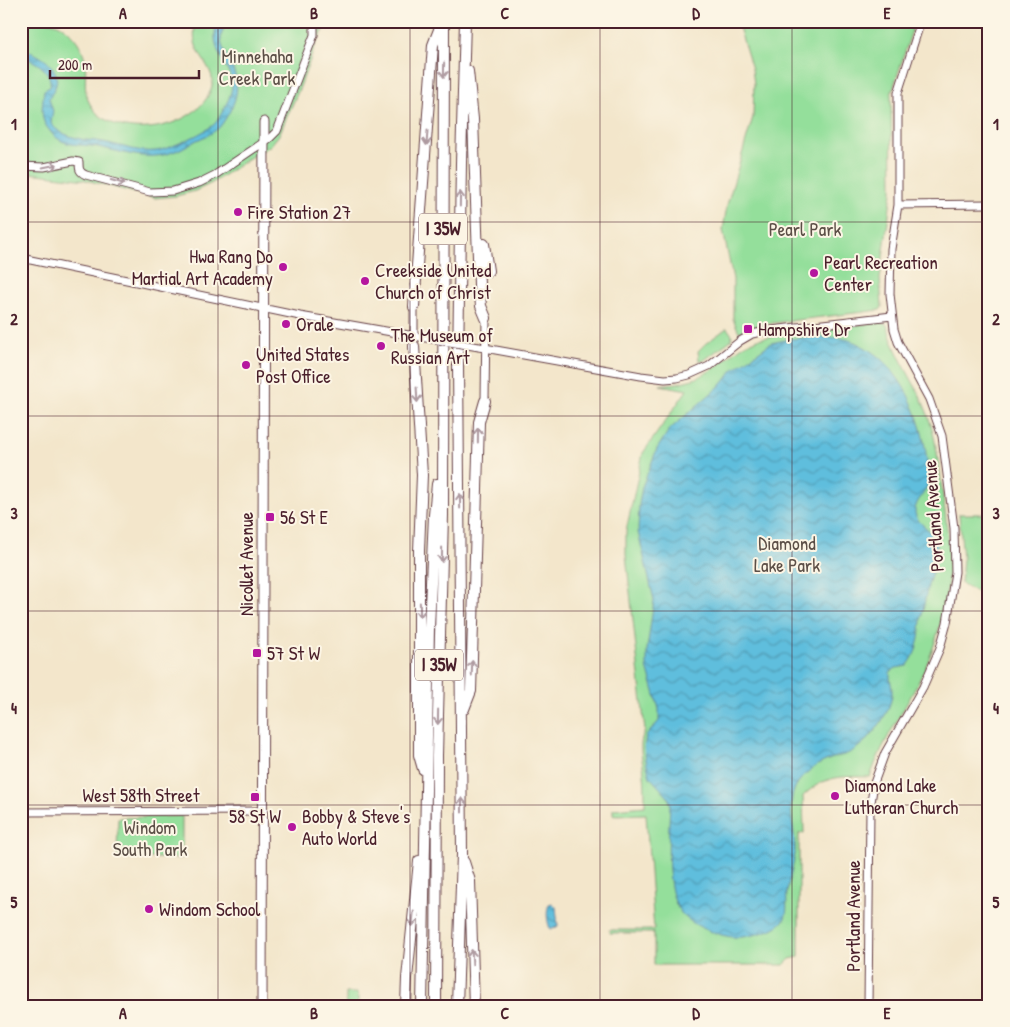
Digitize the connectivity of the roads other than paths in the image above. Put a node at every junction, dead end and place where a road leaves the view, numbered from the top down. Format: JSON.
{"nodes":[{"id":1,"x":314,"y":21,"type":"edge"},
{"id":2,"x":443,"y":21,"type":"edge"},
{"id":3,"x":465,"y":21,"type":"edge"},
{"id":4,"x":922,"y":21,"type":"edge"},
{"id":5,"x":465,"y":38,"type":"junction"},
{"id":6,"x":264,"y":122,"type":"dead end"},
{"id":7,"x":263,"y":142,"type":"junction"},
{"id":8,"x":475,"y":156,"type":"junction"},
{"id":9,"x":21,"y":166,"type":"edge"},
{"id":10,"x":989,"y":204,"type":"edge"},
{"id":11,"x":898,"y":205,"type":"junction"},
{"id":12,"x":21,"y":258,"type":"edge"},
{"id":13,"x":488,"y":271,"type":"dead end"},
{"id":14,"x":414,"y":307,"type":"joint"},
{"id":15,"x":264,"y":308,"type":"junction"},
{"id":16,"x":892,"y":316,"type":"junction"},
{"id":17,"x":486,"y":318,"type":"joint"},
{"id":18,"x":416,"y":339,"type":"junction"},
{"id":19,"x":482,"y":348,"type":"junction"},
{"id":20,"x":485,"y":401,"type":"joint"},
{"id":21,"x":442,"y":436,"type":"junction"},
{"id":22,"x":462,"y":714,"type":"junction"},
{"id":23,"x":426,"y":776,"type":"junction"},
{"id":24,"x":262,"y":811,"type":"junction"},
{"id":25,"x":21,"y":812,"type":"edge"},
{"id":26,"x":425,"y":837,"type":"junction"},
{"id":27,"x":462,"y":854,"type":"junction"},
{"id":28,"x":262,"y":1006,"type":"edge"},
{"id":29,"x":406,"y":1006,"type":"edge"},
{"id":30,"x":422,"y":1006,"type":"edge"},
{"id":31,"x":436,"y":1006,"type":"edge"},
{"id":32,"x":457,"y":1006,"type":"edge"},
{"id":33,"x":474,"y":1006,"type":"edge"},
{"id":34,"x":868,"y":1006,"type":"edge"}],
"edges":[{"from":1,"to":7,"type":"street"},
{"from":2,"to":14,"type":"highway","one_way":true},
{"from":2,"to":21,"type":"highway","number":"I 35W","one_way":true},
{"from":3,"to":5,"type":"highway","number":"I 35W"},
{"from":4,"to":11,"type":"street","name":"Portland Avenue"},
{"from":5,"to":8,"type":"highway"},
{"from":22,"to":5,"type":"highway","number":"I 35W","one_way":true},
{"from":6,"to":7,"type":"main road","name":"Nicollet Avenue"},
{"from":9,"to":7,"type":"street","one_way":true},
{"from":7,"to":15,"type":"main road","name":"Nicollet Avenue"},
{"from":8,"to":13,"type":"highway"},
{"from":8,"to":17,"type":"highway"},
{"from":10,"to":11,"type":"street"},
{"from":11,"to":16,"type":"street","name":"Portland Avenue"},
{"from":12,"to":15,"type":"street"},
{"from":14,"to":18,"type":"street"},
{"from":15,"to":18,"type":"street"},
{"from":15,"to":24,"type":"main road","name":"Nicollet Avenue"},
{"from":16,"to":19,"type":"street"},
{"from":16,"to":34,"type":"street","name":"Portland Avenue"},
{"from":17,"to":19,"type":"street"},
{"from":18,"to":19,"type":"street","bridge":true},
{"from":18,"to":23,"type":"highway","one_way":true},
{"from":19,"to":20,"type":"street"},
{"from":22,"to":20,"type":"highway","one_way":true},
{"from":21,"to":23,"type":"highway"},
{"from":21,"to":31,"type":"highway","number":"I 35W","one_way":true},
{"from":27,"to":22,"type":"highway","number":"I 35W","one_way":true},
{"from":23,"to":26,"type":"highway"},
{"from":24,"to":25,"type":"street","name":"West 58th Street"},
{"from":24,"to":28,"type":"main road","name":"Nicollet Avenue"},
{"from":26,"to":29,"type":"highway","one_way":true},
{"from":26,"to":30,"type":"highway"},
{"from":27,"to":32,"type":"highway","number":"I 35W"},
{"from":33,"to":27,"type":"highway","one_way":true}]}
